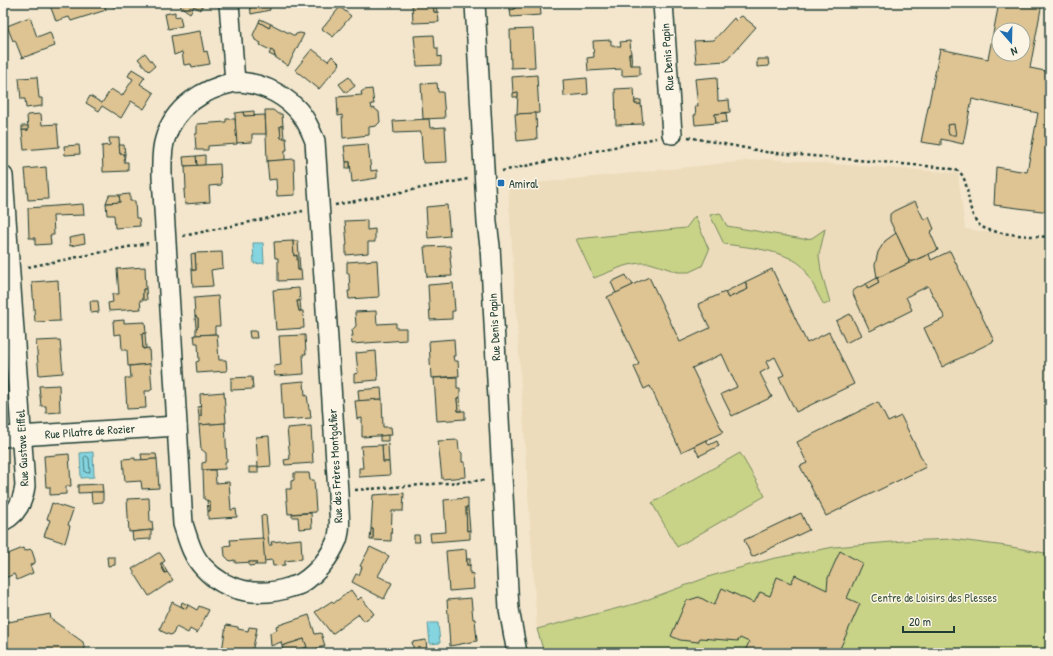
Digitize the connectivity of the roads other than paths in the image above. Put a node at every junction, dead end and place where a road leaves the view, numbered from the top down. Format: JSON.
{"nodes":[{"id":1,"x":230,"y":3,"type":"edge"},
{"id":2,"x":475,"y":3,"type":"edge"},
{"id":3,"x":663,"y":3,"type":"edge"},
{"id":4,"x":235,"y":82,"type":"junction"},
{"id":5,"x":672,"y":134,"type":"road end"},
{"id":6,"x":3,"y":176,"type":"edge"},
{"id":7,"x":177,"y":426,"type":"junction"},
{"id":8,"x":12,"y":436,"type":"edge"},
{"id":9,"x":3,"y":521,"type":"edge"},
{"id":10,"x":516,"y":652,"type":"edge"}],
"edges":[{"from":1,"to":4,"type":"street"},
{"from":2,"to":10,"type":"street","name":"Rue Denis Papin"},
{"from":3,"to":5,"type":"street","name":"Rue Denis Papin"},
{"from":4,"to":7,"type":"street","name":"Rue des Frères Montgolfier"},
{"from":4,"to":7,"type":"street","name":"Rue des Frères Montgolfier"},
{"from":6,"to":8,"type":"street","name":"Rue Gustave Eiffel"},
{"from":7,"to":8,"type":"street","name":"Rue Pilatre de Rozier"},
{"from":8,"to":9,"type":"street","name":"Rue Gustave Eiffel"}]}
